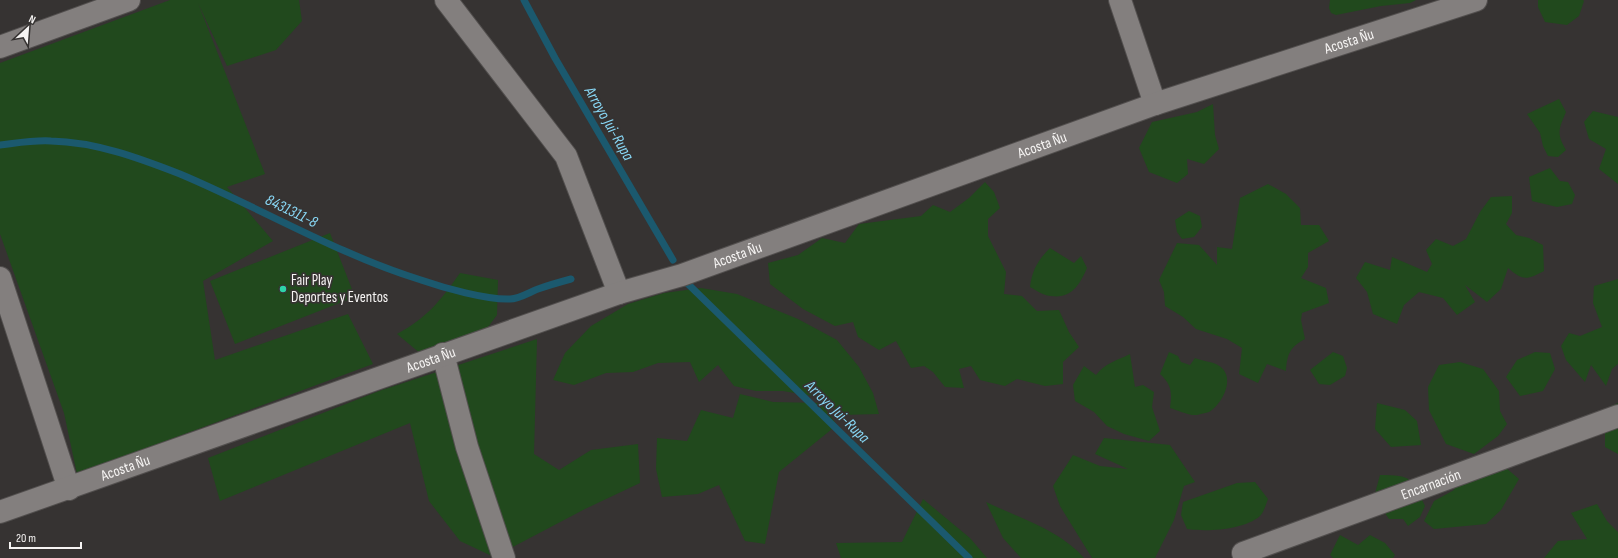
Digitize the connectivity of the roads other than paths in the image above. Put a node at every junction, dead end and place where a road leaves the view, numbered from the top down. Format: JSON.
{"nodes":[{"id":1,"x":129,"y":0,"type":"edge"},
{"id":2,"x":446,"y":0,"type":"edge"},
{"id":3,"x":1120,"y":0,"type":"edge"},
{"id":4,"x":1476,"y":0,"type":"edge"},
{"id":5,"x":0,"y":47,"type":"edge"},
{"id":6,"x":1155,"y":104,"type":"junction"},
{"id":7,"x":0,"y":278,"type":"edge"},
{"id":8,"x":619,"y":293,"type":"junction"},
{"id":9,"x":443,"y":354,"type":"junction"},
{"id":10,"x":1618,"y":416,"type":"edge"},
{"id":11,"x":69,"y":489,"type":"junction"},
{"id":12,"x":0,"y":512,"type":"edge"},
{"id":13,"x":1243,"y":553,"type":"dead end"},
{"id":14,"x":504,"y":558,"type":"edge"}],
"edges":[{"from":1,"to":5,"type":"street"},
{"from":2,"to":8,"type":"street"},
{"from":3,"to":6,"type":"street"},
{"from":4,"to":6,"type":"street","name":"Acosta Ñu"},
{"from":6,"to":8,"type":"street","name":"Acosta Ñu"},
{"from":7,"to":11,"type":"street"},
{"from":8,"to":9,"type":"street","name":"Acosta Ñu"},
{"from":9,"to":11,"type":"street","name":"Acosta Ñu"},
{"from":9,"to":14,"type":"street"},
{"from":10,"to":13,"type":"street","name":"Encarnación"},
{"from":11,"to":12,"type":"street","name":"Acosta Ñu"}]}
